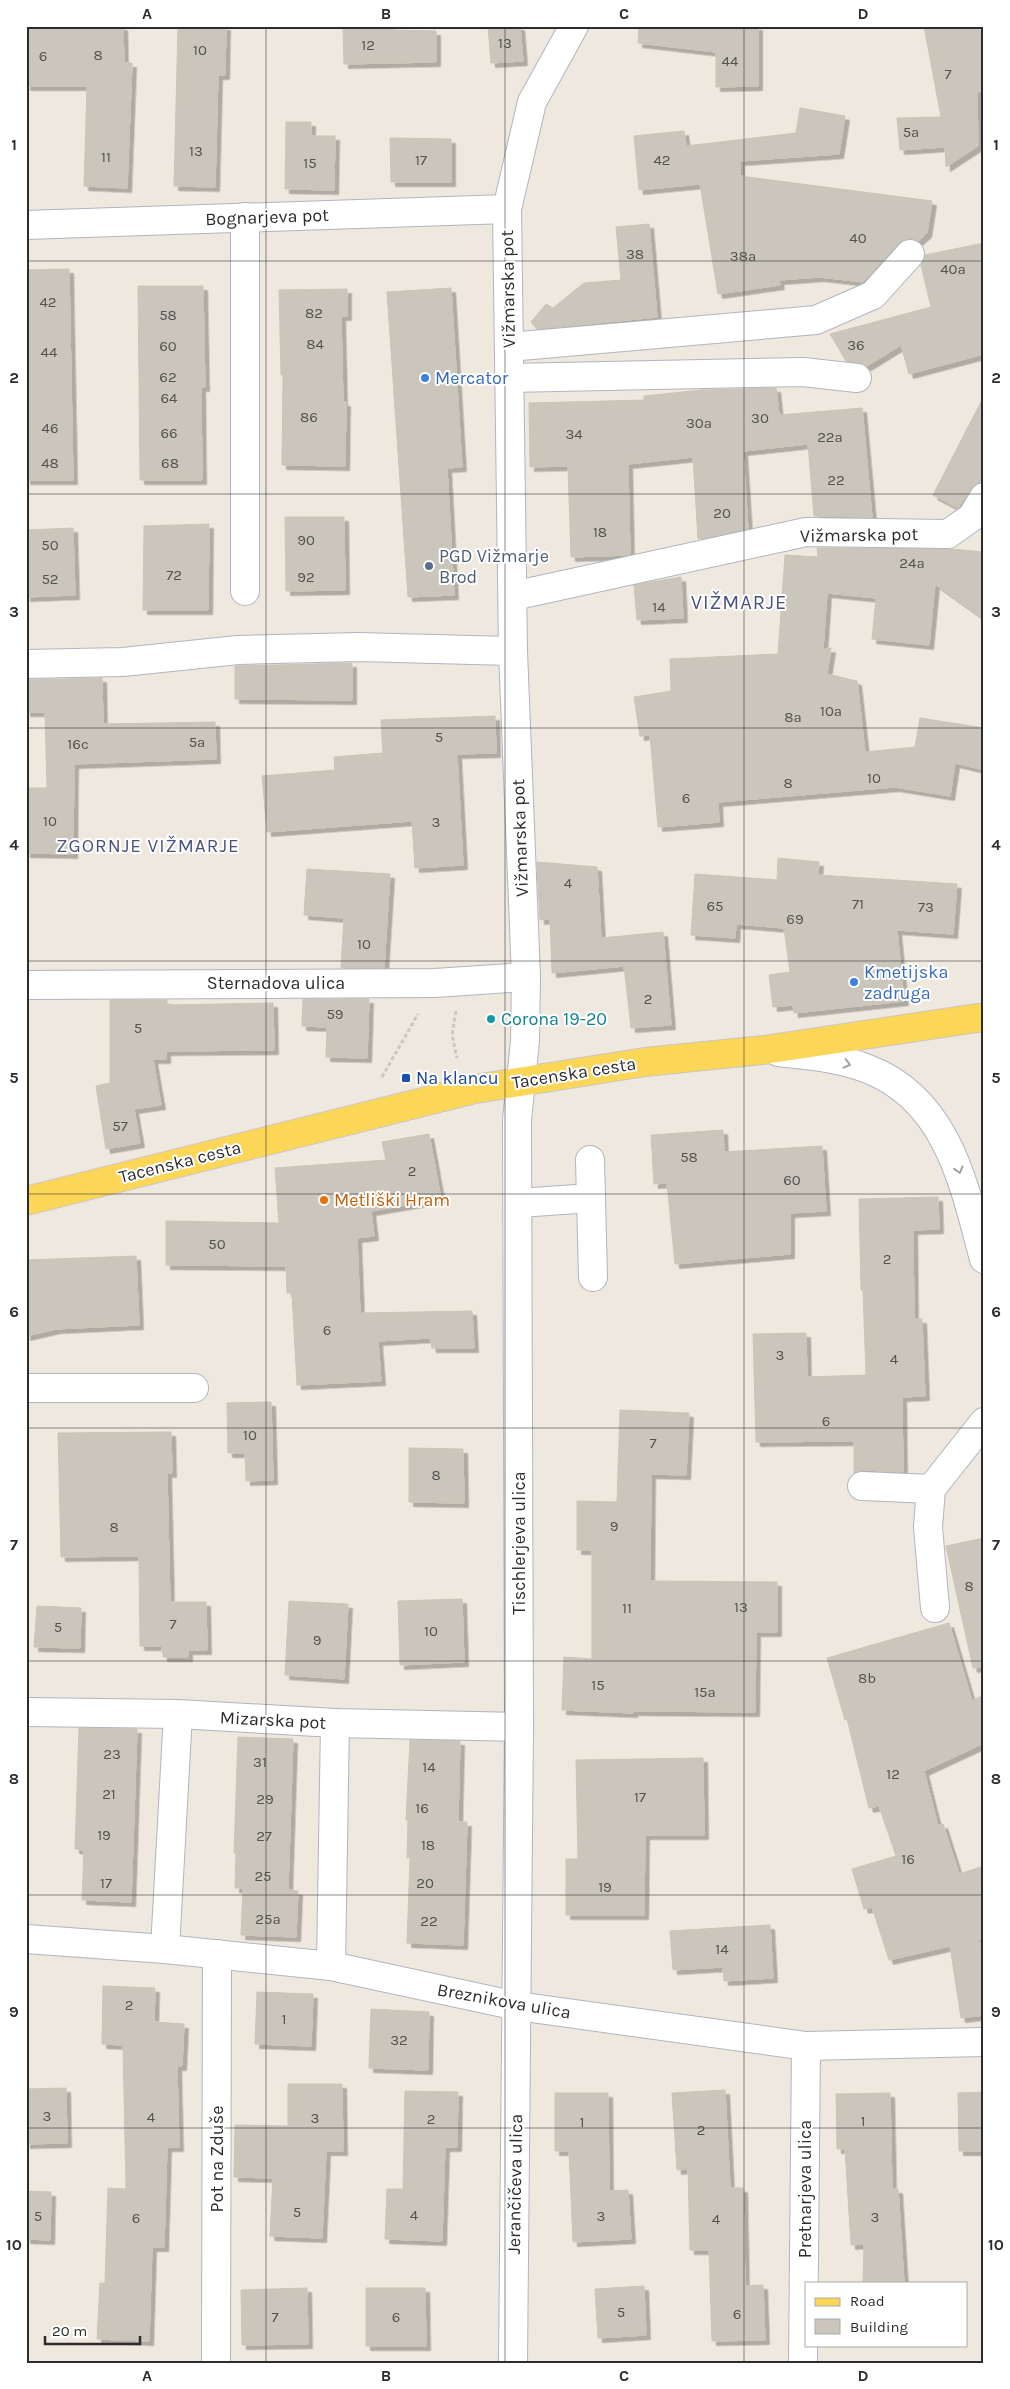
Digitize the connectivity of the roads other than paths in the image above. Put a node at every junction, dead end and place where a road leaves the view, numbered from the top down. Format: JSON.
{"nodes":[{"id":1,"x":574,"y":26,"type":"edge"},
{"id":2,"x":507,"y":209,"type":"junction"},
{"id":3,"x":245,"y":217,"type":"junction"},
{"id":4,"x":26,"y":225,"type":"edge"},
{"id":5,"x":910,"y":254,"type":"dead end"},
{"id":6,"x":509,"y":347,"type":"junction"},
{"id":7,"x":509,"y":378,"type":"junction"},
{"id":8,"x":857,"y":378,"type":"dead end"},
{"id":9,"x":984,"y":497,"type":"edge"},
{"id":10,"x":245,"y":591,"type":"dead end"},
{"id":11,"x":513,"y":596,"type":"junction"},
{"id":12,"x":513,"y":650,"type":"junction"},
{"id":13,"x":26,"y":664,"type":"edge"},
{"id":14,"x":526,"y":977,"type":"junction"},
{"id":15,"x":26,"y":985,"type":"edge"},
{"id":16,"x":984,"y":1017,"type":"edge"},
{"id":17,"x":764,"y":1050,"type":"junction"},
{"id":18,"x":520,"y":1080,"type":"junction"},
{"id":19,"x":590,"y":1160,"type":"dead end"},
{"id":20,"x":590,"y":1198,"type":"junction"},
{"id":21,"x":26,"y":1201,"type":"edge"},
{"id":22,"x":519,"y":1203,"type":"junction"},
{"id":23,"x":984,"y":1259,"type":"edge"},
{"id":24,"x":593,"y":1277,"type":"dead end"},
{"id":25,"x":26,"y":1388,"type":"edge"},
{"id":26,"x":194,"y":1388,"type":"dead end"},
{"id":27,"x":984,"y":1422,"type":"edge"},
{"id":28,"x":862,"y":1486,"type":"dead end"},
{"id":29,"x":931,"y":1488,"type":"junction"},
{"id":30,"x":934,"y":1608,"type":"dead end"},
{"id":31,"x":26,"y":1712,"type":"edge"},
{"id":32,"x":178,"y":1714,"type":"junction"},
{"id":33,"x":335,"y":1723,"type":"junction"},
{"id":34,"x":519,"y":1727,"type":"junction"},
{"id":35,"x":26,"y":1939,"type":"edge"},
{"id":36,"x":165,"y":1949,"type":"junction"},
{"id":37,"x":217,"y":1954,"type":"junction"},
{"id":38,"x":331,"y":1966,"type":"junction"},
{"id":39,"x":517,"y":2006,"type":"junction"},
{"id":40,"x":984,"y":2042,"type":"edge"},
{"id":41,"x":806,"y":2046,"type":"junction"},
{"id":42,"x":216,"y":2363,"type":"edge"},
{"id":43,"x":513,"y":2363,"type":"edge"},
{"id":44,"x":803,"y":2363,"type":"edge"}],
"edges":[{"from":1,"to":2,"type":"street","name":"Vižmarska pot"},
{"from":2,"to":3,"type":"street","name":"Bognarjeva pot"},
{"from":2,"to":6,"type":"street","name":"Vižmarska pot"},
{"from":3,"to":4,"type":"street","name":"Bognarjeva pot"},
{"from":3,"to":10,"type":"street"},
{"from":5,"to":6,"type":"street"},
{"from":6,"to":7,"type":"street","name":"Vižmarska pot"},
{"from":7,"to":8,"type":"street"},
{"from":7,"to":11,"type":"street","name":"Vižmarska pot"},
{"from":9,"to":11,"type":"street","name":"Vižmarska pot"},
{"from":11,"to":12,"type":"street","name":"Vižmarska pot"},
{"from":12,"to":13,"type":"street"},
{"from":12,"to":14,"type":"street","name":"Vižmarska pot"},
{"from":14,"to":15,"type":"street","name":"Sternadova ulica"},
{"from":14,"to":18,"type":"street","name":"Vižmarska pot"},
{"from":16,"to":17,"type":"main road","name":"Tacenska cesta"},
{"from":17,"to":18,"type":"main road","name":"Tacenska cesta"},
{"from":17,"to":23,"type":"street","one_way":true},
{"from":18,"to":21,"type":"main road","name":"Tacenska cesta"},
{"from":18,"to":22,"type":"street","name":"Tischlerjeva ulica"},
{"from":19,"to":20,"type":"street"},
{"from":20,"to":22,"type":"street"},
{"from":20,"to":24,"type":"street"},
{"from":22,"to":34,"type":"street","name":"Tischlerjeva ulica"},
{"from":25,"to":26,"type":"street"},
{"from":27,"to":29,"type":"street"},
{"from":28,"to":29,"type":"street"},
{"from":29,"to":30,"type":"street"},
{"from":31,"to":32,"type":"street","name":"Mizarska pot"},
{"from":32,"to":33,"type":"street","name":"Mizarska pot"},
{"from":32,"to":36,"type":"street"},
{"from":33,"to":34,"type":"street","name":"Mizarska pot"},
{"from":33,"to":38,"type":"street"},
{"from":34,"to":39,"type":"street","name":"Tischlerjeva ulica"},
{"from":35,"to":36,"type":"street","name":"Breznikova ulica"},
{"from":36,"to":37,"type":"street","name":"Breznikova ulica"},
{"from":37,"to":38,"type":"street","name":"Breznikova ulica"},
{"from":37,"to":42,"type":"street","name":"Pot na Zduše"},
{"from":38,"to":39,"type":"street","name":"Breznikova ulica"},
{"from":39,"to":41,"type":"street","name":"Breznikova ulica"},
{"from":39,"to":43,"type":"street","name":"Jerančičeva ulica"},
{"from":40,"to":41,"type":"street","name":"Breznikova ulica"},
{"from":41,"to":44,"type":"street","name":"Pretnarjeva ulica"}]}
